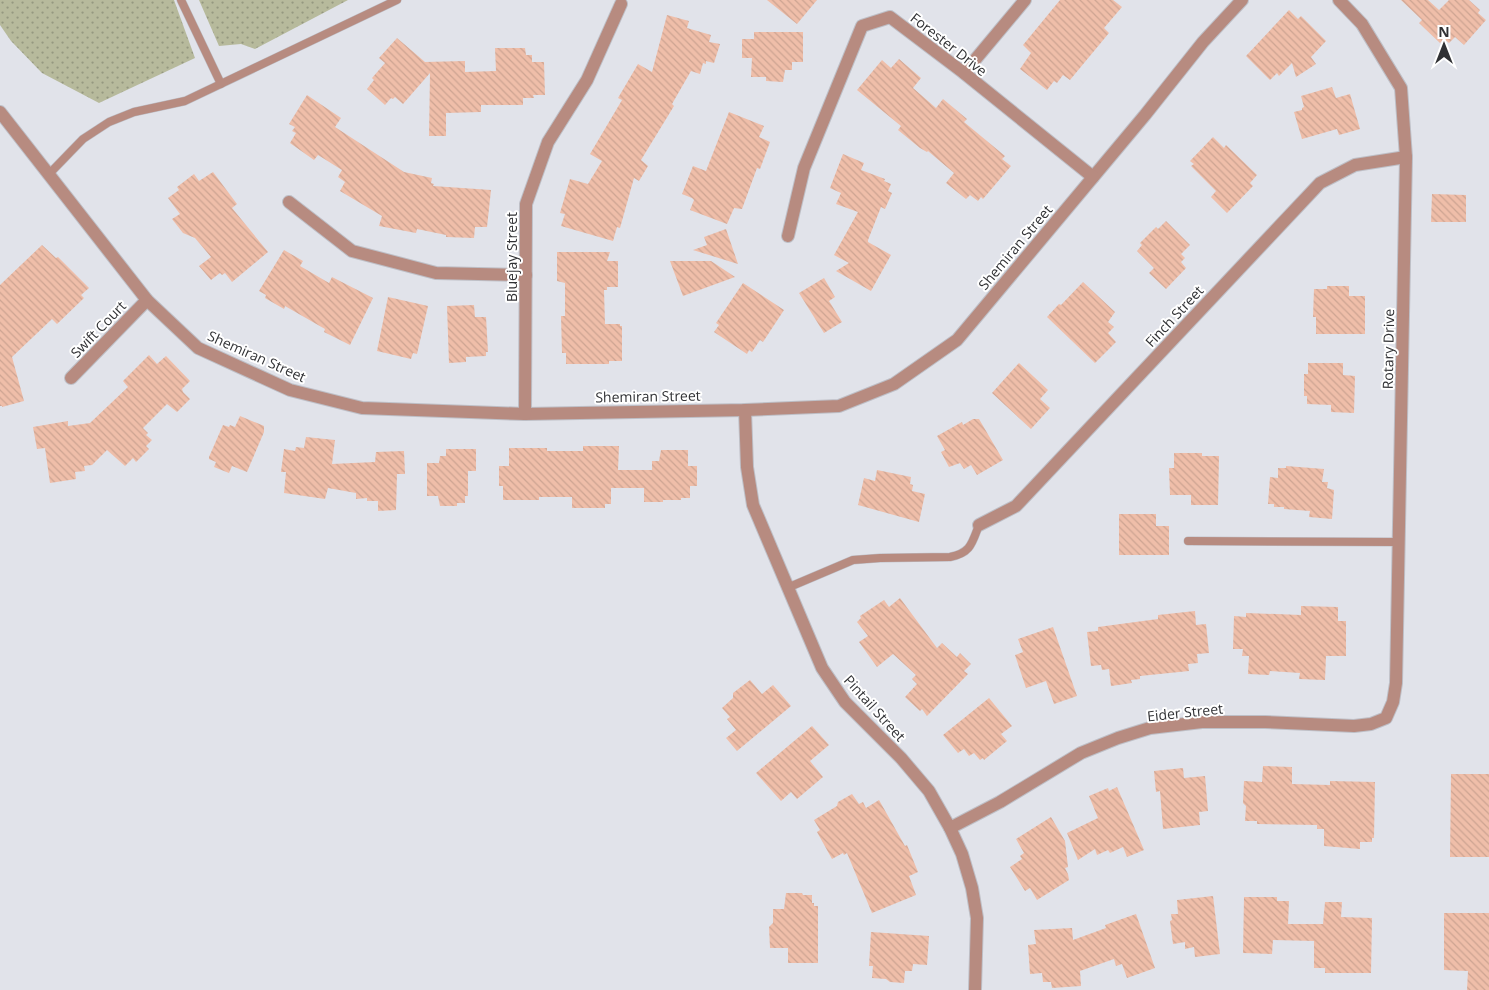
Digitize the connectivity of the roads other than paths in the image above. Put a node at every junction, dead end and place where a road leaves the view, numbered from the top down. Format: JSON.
{"nodes":[{"id":1,"x":181,"y":0,"type":"edge"},
{"id":2,"x":397,"y":0,"type":"edge"},
{"id":3,"x":1025,"y":0,"type":"edge"},
{"id":4,"x":1242,"y":0,"type":"edge"},
{"id":5,"x":1339,"y":0,"type":"edge"},
{"id":6,"x":621,"y":4,"type":"dead end"},
{"id":7,"x":964,"y":73,"type":"junction"},
{"id":8,"x":221,"y":84,"type":"junction"},
{"id":9,"x":0,"y":112,"type":"edge"},
{"id":10,"x":1406,"y":157,"type":"junction"},
{"id":11,"x":49,"y":174,"type":"junction"},
{"id":12,"x":1092,"y":177,"type":"junction"},
{"id":13,"x":289,"y":202,"type":"dead end"},
{"id":14,"x":788,"y":236,"type":"dead end"},
{"id":15,"x":526,"y":275,"type":"junction"},
{"id":16,"x":146,"y":300,"type":"junction"},
{"id":17,"x":71,"y":378,"type":"dead end"},
{"id":18,"x":745,"y":410,"type":"junction"},
{"id":19,"x":525,"y":414,"type":"junction"},
{"id":20,"x":979,"y":525,"type":"joint"},
{"id":21,"x":1188,"y":541,"type":"dead end"},
{"id":22,"x":1399,"y":542,"type":"junction"},
{"id":23,"x":787,"y":588,"type":"junction"},
{"id":24,"x":1386,"y":718,"type":"joint"},
{"id":25,"x":950,"y":828,"type":"junction"},
{"id":26,"x":975,"y":990,"type":"edge"}],
"edges":[{"from":1,"to":8,"type":"lane"},
{"from":2,"to":8,"type":"lane"},
{"from":3,"to":7,"type":"street"},
{"from":4,"to":12,"type":"street","name":"Shemiran Street"},
{"from":5,"to":10,"type":"street","name":"Rotary Drive"},
{"from":6,"to":15,"type":"street","name":"Bluejay Street"},
{"from":7,"to":12,"type":"street","name":"Forester Drive"},
{"from":7,"to":14,"type":"street","name":"Forester Drive"},
{"from":8,"to":11,"type":"lane"},
{"from":9,"to":11,"type":"street","name":"Shemiran Street"},
{"from":10,"to":20,"type":"street","name":"Finch Street"},
{"from":10,"to":22,"type":"street","name":"Rotary Drive"},
{"from":11,"to":16,"type":"street","name":"Shemiran Street"},
{"from":12,"to":18,"type":"street","name":"Shemiran Street"},
{"from":13,"to":15,"type":"street"},
{"from":15,"to":19,"type":"street","name":"Bluejay Street"},
{"from":16,"to":17,"type":"street","name":"Swift Court"},
{"from":16,"to":19,"type":"street","name":"Shemiran Street"},
{"from":18,"to":19,"type":"street","name":"Shemiran Street"},
{"from":18,"to":23,"type":"street","name":"Pintail Street"},
{"from":20,"to":23,"type":"lane"},
{"from":21,"to":22,"type":"lane"},
{"from":22,"to":24,"type":"street","name":"Rotary Drive"},
{"from":23,"to":25,"type":"street","name":"Pintail Street"},
{"from":24,"to":25,"type":"street","name":"Eider Street"},
{"from":25,"to":26,"type":"street","name":"Pintail Street"}]}
